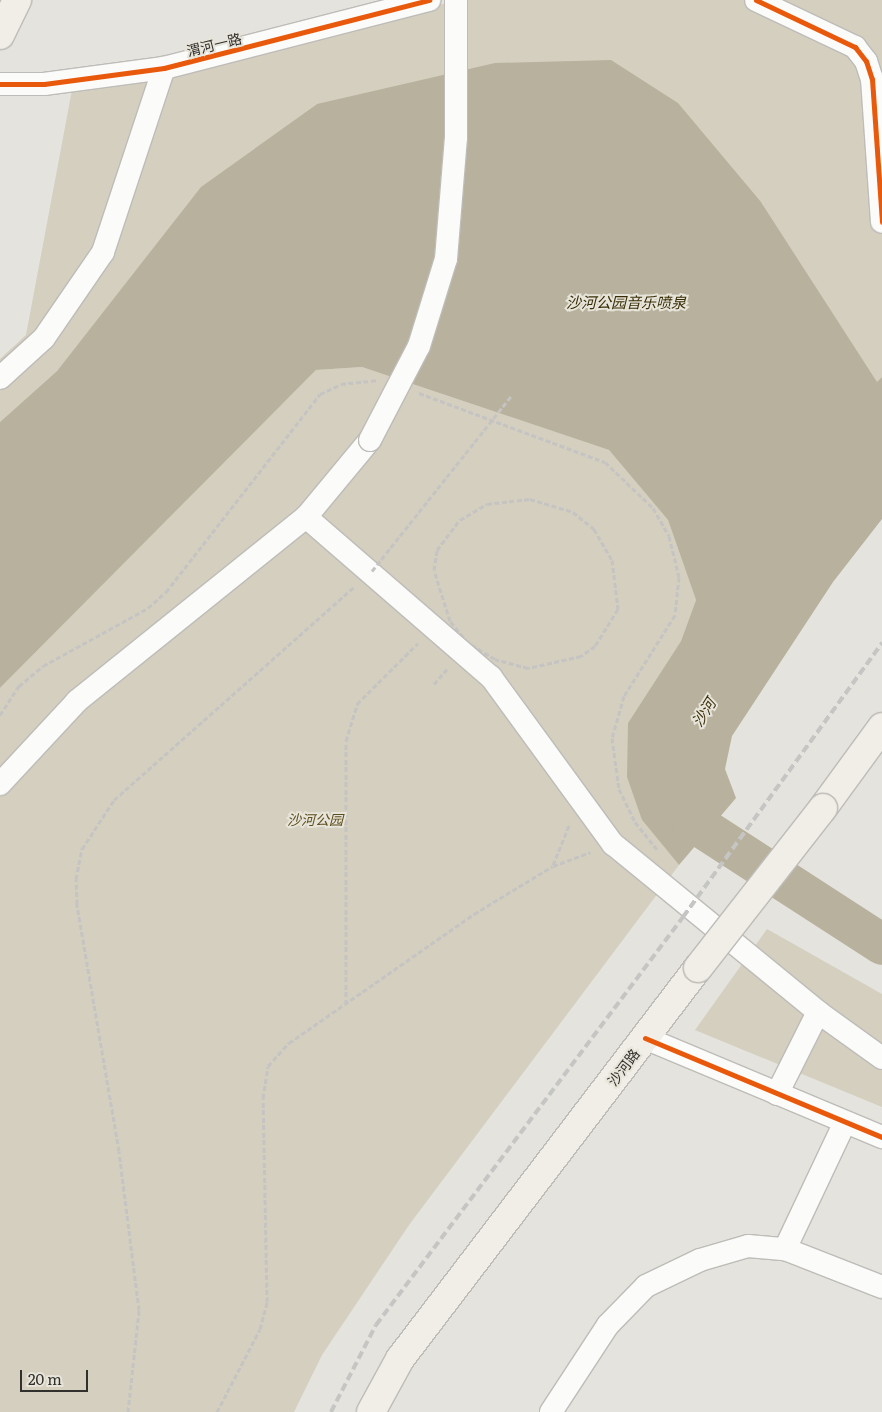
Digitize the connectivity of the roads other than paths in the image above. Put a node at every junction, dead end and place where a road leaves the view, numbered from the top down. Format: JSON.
{"nodes":[{"id":1,"x":17,"y":0,"type":"edge"},
{"id":2,"x":429,"y":0,"type":"edge"},
{"id":3,"x":456,"y":0,"type":"edge"},
{"id":4,"x":756,"y":0,"type":"edge"},
{"id":5,"x":0,"y":35,"type":"edge"},
{"id":6,"x":164,"y":68,"type":"junction"},
{"id":7,"x":0,"y":84,"type":"edge"},
{"id":8,"x":882,"y":222,"type":"edge"},
{"id":9,"x":0,"y":378,"type":"edge"},
{"id":10,"x":306,"y":517,"type":"junction"},
{"id":11,"x":882,"y":727,"type":"edge"},
{"id":12,"x":0,"y":784,"type":"edge"},
{"id":13,"x":818,"y":1012,"type":"junction"},
{"id":14,"x":645,"y":1038,"type":"junction"},
{"id":15,"x":882,"y":1058,"type":"edge"},
{"id":16,"x":778,"y":1094,"type":"junction"},
{"id":17,"x":845,"y":1122,"type":"junction"},
{"id":18,"x":882,"y":1137,"type":"edge"},
{"id":19,"x":786,"y":1249,"type":"junction"},
{"id":20,"x":882,"y":1287,"type":"edge"},
{"id":21,"x":371,"y":1412,"type":"edge"},
{"id":22,"x":551,"y":1412,"type":"edge"}],
"edges":[{"from":1,"to":5,"type":"main road"},
{"from":2,"to":6,"type":"street","name":"渭河一路"},
{"from":3,"to":10,"type":"street","bridge":true},
{"from":4,"to":8,"type":"street"},
{"from":6,"to":7,"type":"street","name":"渭河一路"},
{"from":6,"to":9,"type":"street"},
{"from":10,"to":12,"type":"street"},
{"from":10,"to":13,"type":"street"},
{"from":11,"to":14,"type":"main road","name":"沙河路","bridge":true},
{"from":13,"to":15,"type":"street"},
{"from":13,"to":16,"type":"street"},
{"from":14,"to":16,"type":"street"},
{"from":14,"to":21,"type":"main road","name":"沙河路"},
{"from":16,"to":17,"type":"street"},
{"from":17,"to":18,"type":"street"},
{"from":17,"to":19,"type":"street"},
{"from":19,"to":20,"type":"street"},
{"from":19,"to":22,"type":"street"}]}
